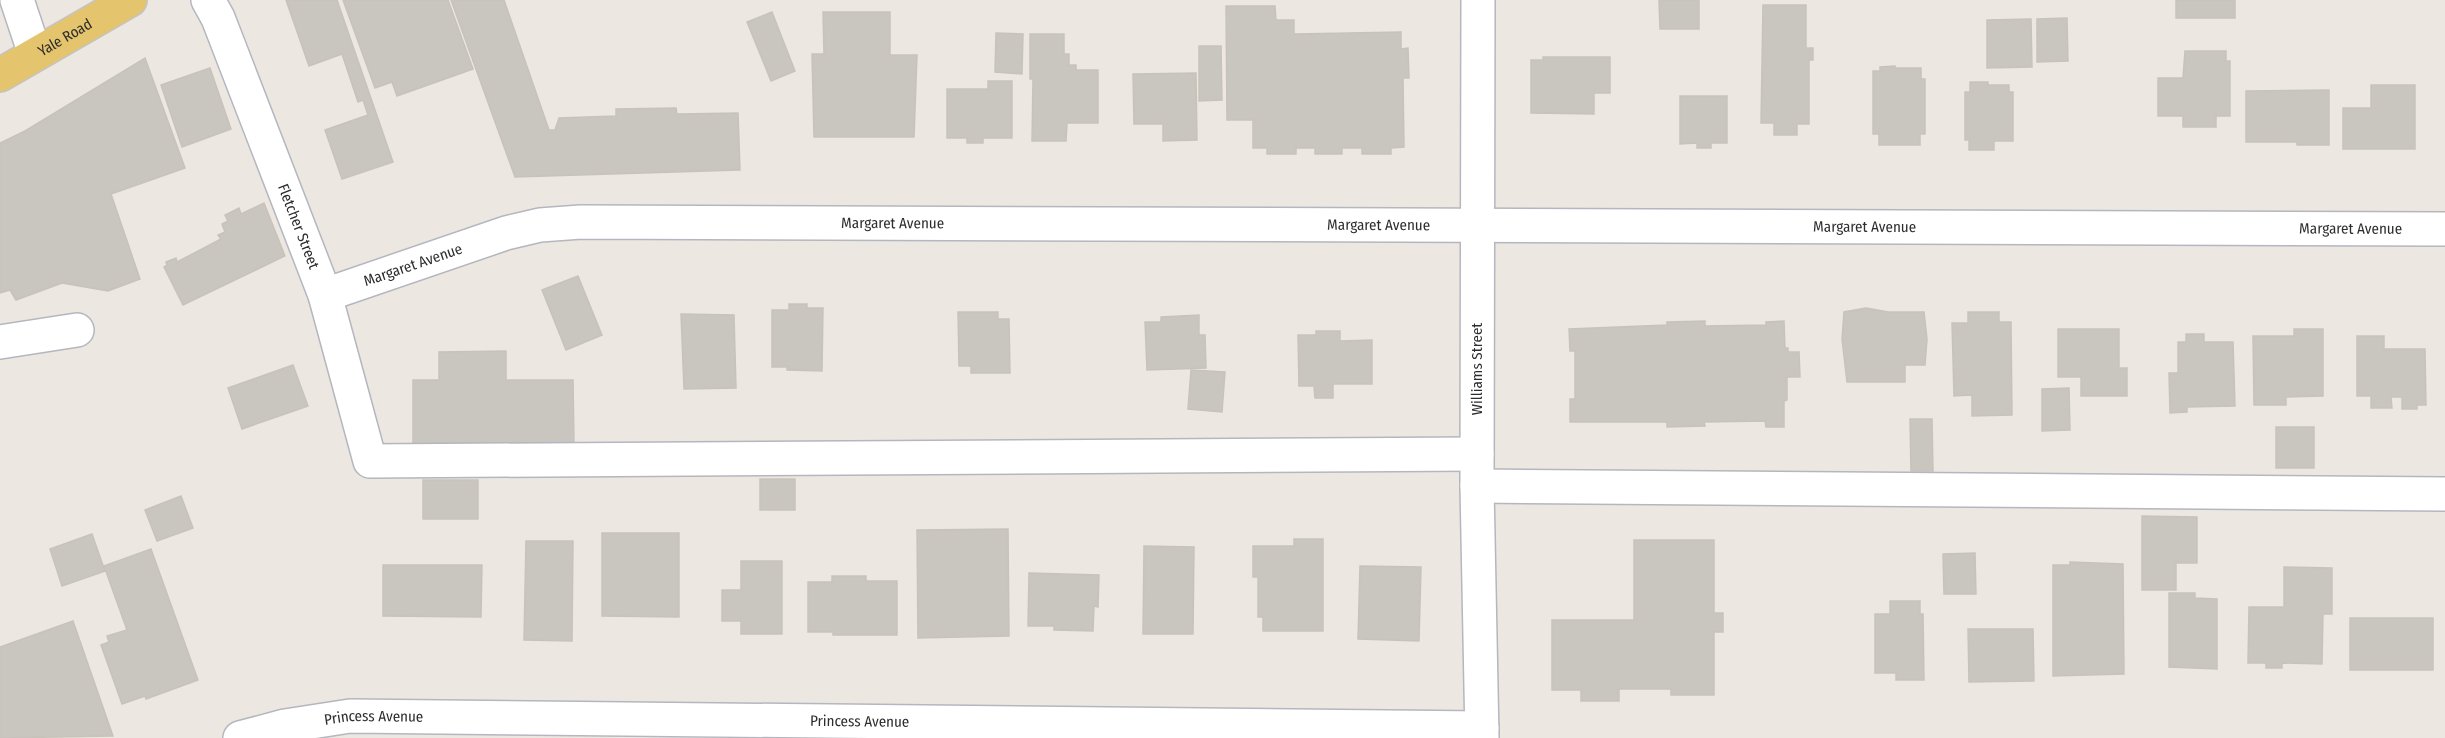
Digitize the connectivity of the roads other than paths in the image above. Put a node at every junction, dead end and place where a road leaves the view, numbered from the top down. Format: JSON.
{"nodes":[{"id":1,"x":17,"y":0,"type":"edge"},
{"id":2,"x":130,"y":0,"type":"edge"},
{"id":3,"x":208,"y":0,"type":"edge"},
{"id":4,"x":1478,"y":0,"type":"edge"},
{"id":5,"x":35,"y":54,"type":"junction"},
{"id":6,"x":0,"y":75,"type":"edge"},
{"id":7,"x":1478,"y":225,"type":"junction"},
{"id":8,"x":2445,"y":229,"type":"edge"},
{"id":9,"x":325,"y":296,"type":"junction"},
{"id":10,"x":77,"y":330,"type":"dead end"},
{"id":11,"x":0,"y":342,"type":"edge"},
{"id":12,"x":1477,"y":454,"type":"junction"},
{"id":13,"x":1477,"y":486,"type":"junction"},
{"id":14,"x":2445,"y":494,"type":"edge"},
{"id":15,"x":350,"y":727,"type":"edge"},
{"id":16,"x":1482,"y":733,"type":"edge"},
{"id":17,"x":240,"y":738,"type":"edge"}],
"edges":[{"from":1,"to":5,"type":"street"},
{"from":2,"to":5,"type":"main road","name":"Yale Road"},
{"from":3,"to":9,"type":"street","name":"Fletcher Street"},
{"from":4,"to":7,"type":"street","name":"Williams Street"},
{"from":5,"to":6,"type":"main road","name":"Yale Road"},
{"from":7,"to":8,"type":"street","name":"Margaret Avenue"},
{"from":7,"to":9,"type":"street","name":"Margaret Avenue"},
{"from":7,"to":12,"type":"street","name":"Williams Street"},
{"from":9,"to":12,"type":"street","name":"Fletcher Street"},
{"from":10,"to":11,"type":"street"},
{"from":12,"to":13,"type":"street","name":"Williams Street"},
{"from":13,"to":14,"type":"street"},
{"from":13,"to":16,"type":"street","name":"Williams Street"},
{"from":15,"to":16,"type":"street","name":"Princess Avenue"},
{"from":15,"to":17,"type":"street","name":"Princess Avenue"}]}
